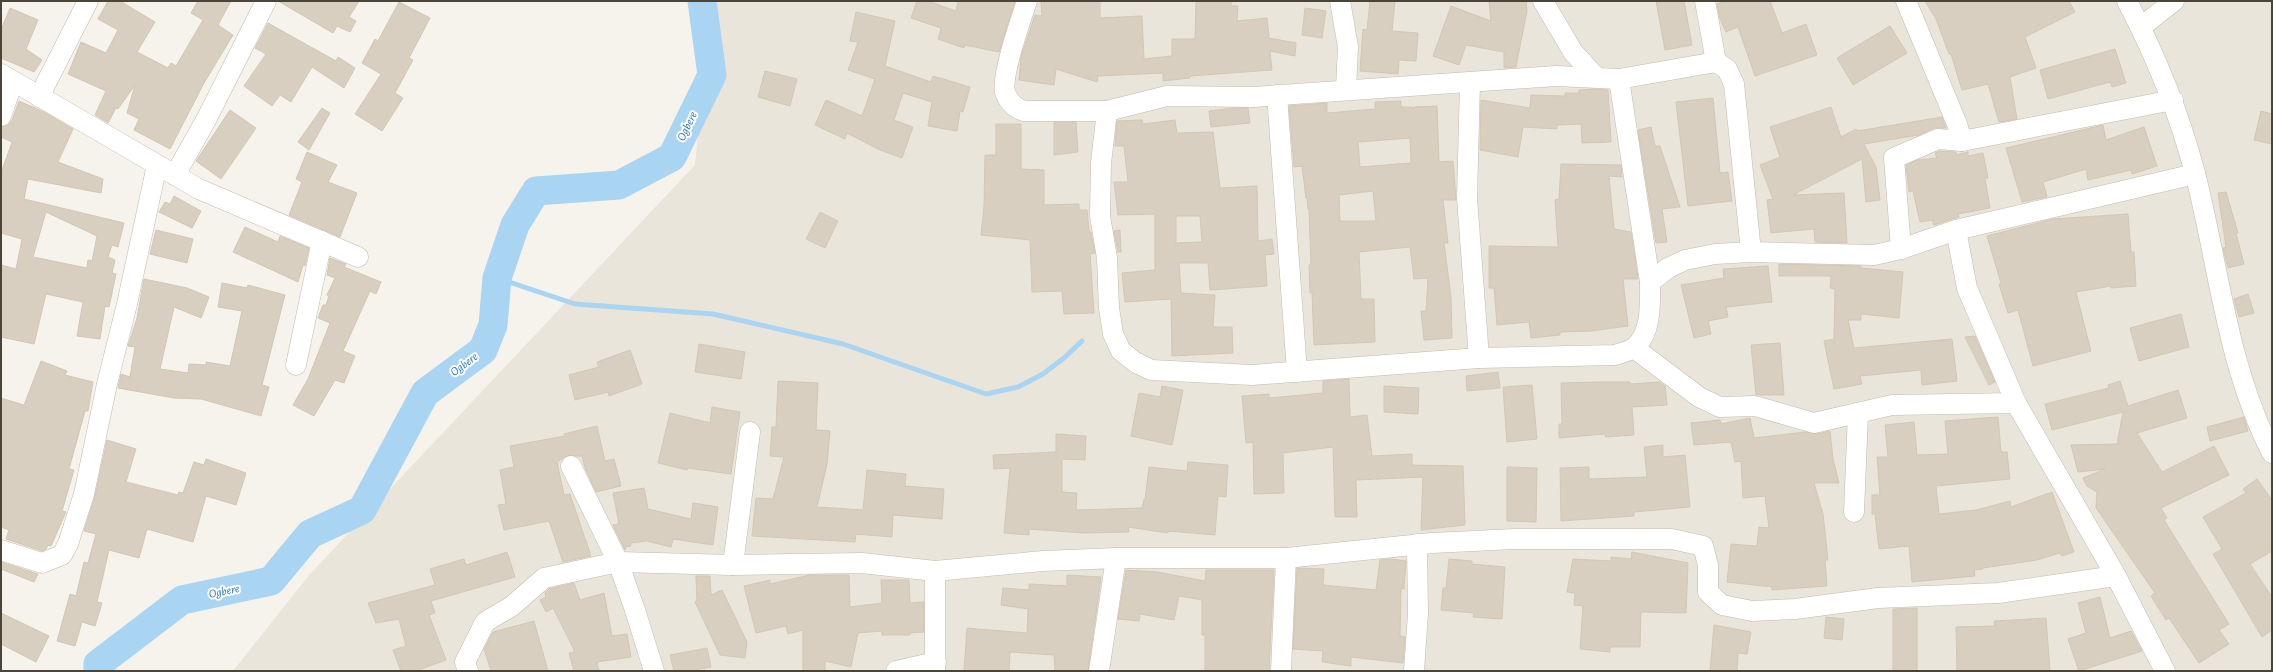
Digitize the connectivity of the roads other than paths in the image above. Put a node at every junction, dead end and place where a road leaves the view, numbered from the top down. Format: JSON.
{"nodes":[{"id":1,"x":88,"y":1,"type":"edge"},
{"id":2,"x":266,"y":1,"type":"edge"},
{"id":3,"x":1027,"y":1,"type":"edge"},
{"id":4,"x":1340,"y":1,"type":"edge"},
{"id":5,"x":1543,"y":1,"type":"edge"},
{"id":6,"x":1705,"y":1,"type":"edge"},
{"id":7,"x":1906,"y":1,"type":"edge"},
{"id":8,"x":2127,"y":1,"type":"edge"},
{"id":9,"x":2174,"y":1,"type":"edge"},
{"id":10,"x":2141,"y":27,"type":"junction"},
{"id":11,"x":1716,"y":62,"type":"junction"},
{"id":12,"x":1596,"y":77,"type":"junction"},
{"id":13,"x":7,"y":78,"type":"edge"},
{"id":14,"x":1619,"y":79,"type":"junction"},
{"id":15,"x":1470,"y":83,"type":"junction"},
{"id":16,"x":1346,"y":89,"type":"junction"},
{"id":17,"x":1277,"y":95,"type":"junction"},
{"id":18,"x":39,"y":97,"type":"junction"},
{"id":19,"x":2173,"y":100,"type":"junction"},
{"id":20,"x":1107,"y":111,"type":"junction"},
{"id":21,"x":1,"y":116,"type":"edge"},
{"id":22,"x":1962,"y":141,"type":"junction"},
{"id":23,"x":158,"y":165,"type":"junction"},
{"id":24,"x":2195,"y":174,"type":"junction"},
{"id":25,"x":175,"y":175,"type":"junction"},
{"id":26,"x":1956,"y":230,"type":"junction"},
{"id":27,"x":322,"y":242,"type":"junction"},
{"id":28,"x":1901,"y":249,"type":"junction"},
{"id":29,"x":1751,"y":252,"type":"junction"},
{"id":30,"x":358,"y":257,"type":"dead end"},
{"id":31,"x":1650,"y":282,"type":"junction"},
{"id":32,"x":1634,"y":348,"type":"junction"},
{"id":33,"x":1479,"y":358,"type":"junction"},
{"id":34,"x":296,"y":365,"type":"dead end"},
{"id":35,"x":1297,"y":372,"type":"junction"},
{"id":36,"x":2016,"y":403,"type":"junction"},
{"id":37,"x":1858,"y":413,"type":"junction"},
{"id":38,"x":750,"y":432,"type":"dead end"},
{"id":39,"x":2272,"y":453,"type":"edge"},
{"id":40,"x":571,"y":466,"type":"dead end"},
{"id":41,"x":1854,"y":512,"type":"dead end"},
{"id":42,"x":1417,"y":544,"type":"junction"},
{"id":43,"x":1,"y":550,"type":"edge"},
{"id":44,"x":1116,"y":558,"type":"junction"},
{"id":45,"x":1286,"y":558,"type":"junction"},
{"id":46,"x":618,"y":562,"type":"junction"},
{"id":47,"x":733,"y":565,"type":"junction"},
{"id":48,"x":935,"y":571,"type":"junction"},
{"id":49,"x":2116,"y":576,"type":"junction"},
{"id":50,"x":935,"y":666,"type":"edge"},
{"id":51,"x":468,"y":671,"type":"edge"},
{"id":52,"x":654,"y":671,"type":"edge"},
{"id":53,"x":896,"y":671,"type":"edge"},
{"id":54,"x":1099,"y":671,"type":"edge"},
{"id":55,"x":1281,"y":671,"type":"edge"},
{"id":56,"x":1414,"y":671,"type":"edge"},
{"id":57,"x":2165,"y":671,"type":"edge"}],
"edges":[{"from":1,"to":18,"type":"street"},
{"from":2,"to":25,"type":"street"},
{"from":3,"to":20,"type":"street"},
{"from":4,"to":16,"type":"street"},
{"from":5,"to":12,"type":"street"},
{"from":6,"to":11,"type":"street"},
{"from":7,"to":22,"type":"street"},
{"from":8,"to":10,"type":"street"},
{"from":9,"to":10,"type":"street"},
{"from":10,"to":19,"type":"street"},
{"from":11,"to":14,"type":"street"},
{"from":11,"to":29,"type":"street"},
{"from":12,"to":14,"type":"street"},
{"from":12,"to":15,"type":"street"},
{"from":13,"to":18,"type":"street"},
{"from":13,"to":21,"type":"street"},
{"from":14,"to":31,"type":"street"},
{"from":15,"to":16,"type":"street"},
{"from":15,"to":33,"type":"street"},
{"from":16,"to":17,"type":"street"},
{"from":17,"to":20,"type":"street"},
{"from":17,"to":35,"type":"street"},
{"from":18,"to":23,"type":"street"},
{"from":19,"to":22,"type":"street"},
{"from":19,"to":24,"type":"street"},
{"from":20,"to":35,"type":"street"},
{"from":22,"to":28,"type":"street"},
{"from":23,"to":25,"type":"street"},
{"from":23,"to":43,"type":"street"},
{"from":24,"to":26,"type":"street"},
{"from":24,"to":39,"type":"street"},
{"from":25,"to":27,"type":"street"},
{"from":26,"to":28,"type":"street"},
{"from":26,"to":36,"type":"street"},
{"from":27,"to":30,"type":"street"},
{"from":27,"to":34,"type":"street"},
{"from":28,"to":29,"type":"street"},
{"from":29,"to":31,"type":"street"},
{"from":31,"to":32,"type":"street"},
{"from":32,"to":33,"type":"street"},
{"from":32,"to":37,"type":"street"},
{"from":33,"to":35,"type":"street"},
{"from":36,"to":37,"type":"street"},
{"from":36,"to":49,"type":"street"},
{"from":37,"to":41,"type":"street"},
{"from":38,"to":47,"type":"street"},
{"from":40,"to":46,"type":"street"},
{"from":42,"to":45,"type":"street"},
{"from":42,"to":49,"type":"street"},
{"from":42,"to":56,"type":"street"},
{"from":44,"to":45,"type":"street"},
{"from":44,"to":48,"type":"street"},
{"from":44,"to":54,"type":"street"},
{"from":45,"to":55,"type":"street"},
{"from":46,"to":47,"type":"street"},
{"from":46,"to":51,"type":"street"},
{"from":46,"to":52,"type":"street"},
{"from":47,"to":48,"type":"street"},
{"from":48,"to":50,"type":"street"},
{"from":49,"to":57,"type":"street"},
{"from":50,"to":53,"type":"street"}]}
